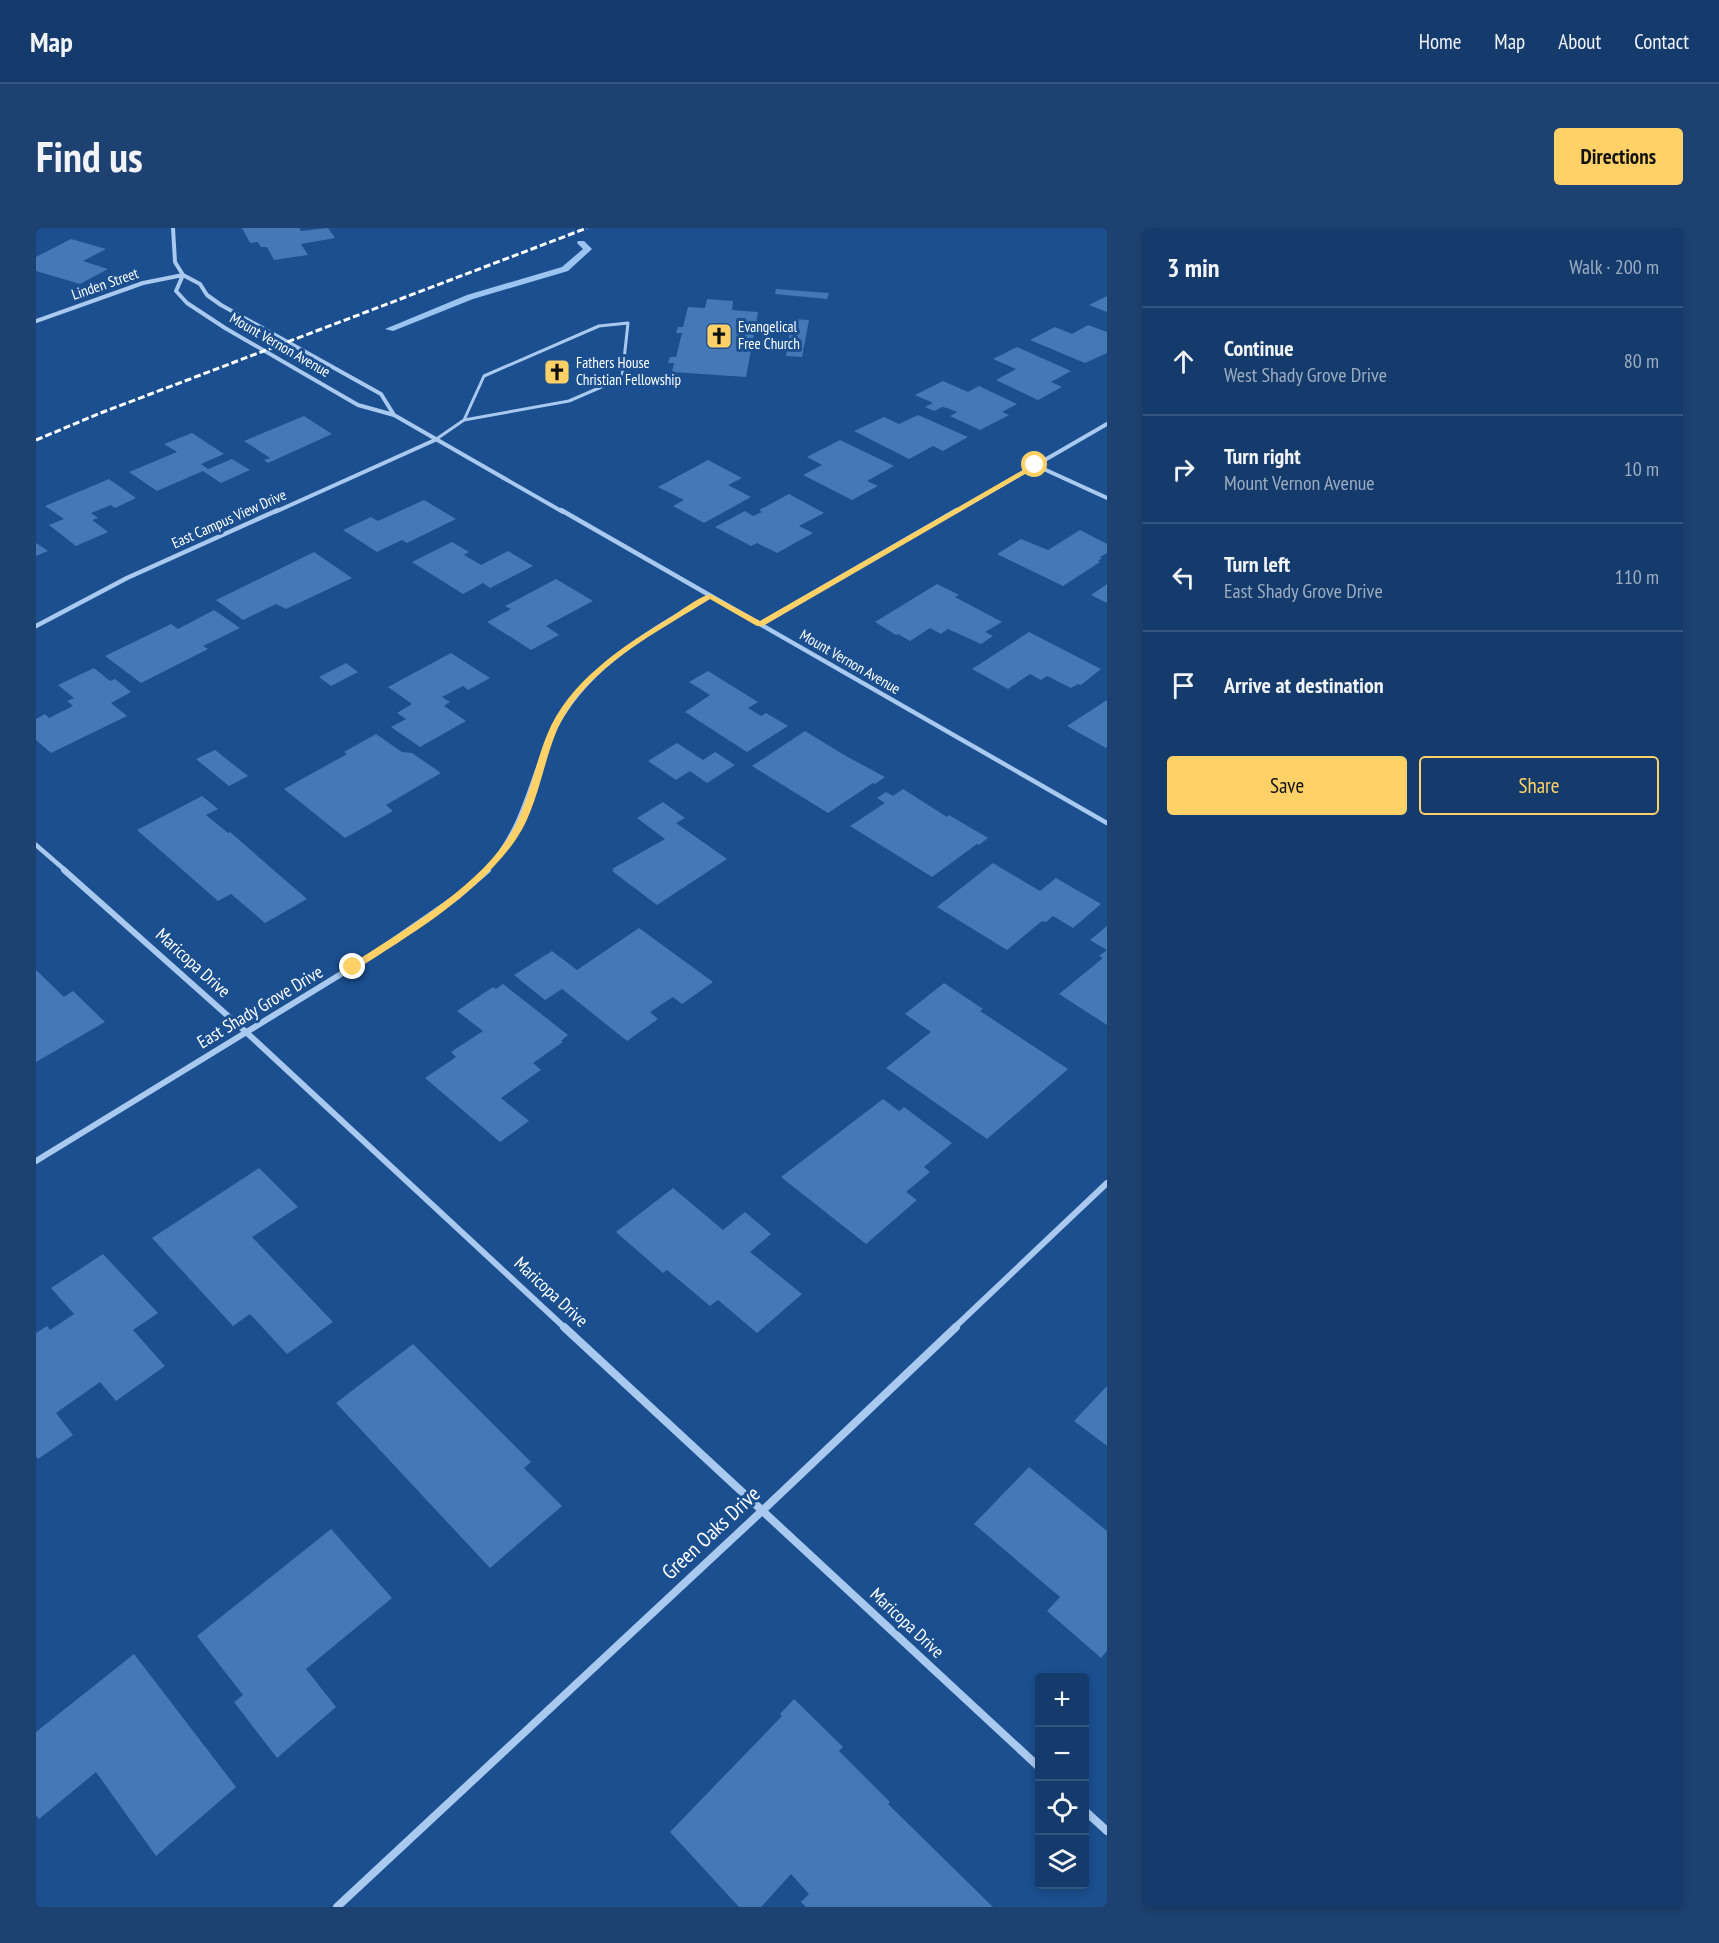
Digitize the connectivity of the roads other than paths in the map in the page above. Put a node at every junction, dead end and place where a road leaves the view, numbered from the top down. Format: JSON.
{"nodes":[{"id":1,"x":173,"y":228,"type":"edge"},
{"id":2,"x":183,"y":275,"type":"junction"},
{"id":3,"x":36,"y":321,"type":"edge"},
{"id":4,"x":394,"y":415,"type":"junction"},
{"id":5,"x":464,"y":420,"type":"junction"},
{"id":6,"x":1107,"y":424,"type":"edge"},
{"id":7,"x":435,"y":440,"type":"junction"},
{"id":8,"x":1035,"y":465,"type":"junction"},
{"id":9,"x":1107,"y":498,"type":"edge"},
{"id":10,"x":710,"y":596,"type":"junction"},
{"id":11,"x":760,"y":624,"type":"junction"},
{"id":12,"x":36,"y":626,"type":"edge"},
{"id":13,"x":1107,"y":823,"type":"edge"},
{"id":14,"x":36,"y":845,"type":"edge"},
{"id":15,"x":246,"y":1032,"type":"junction"},
{"id":16,"x":36,"y":1161,"type":"edge"},
{"id":17,"x":1107,"y":1183,"type":"edge"},
{"id":18,"x":763,"y":1510,"type":"junction"},
{"id":19,"x":1035,"y":1763,"type":"edge"},
{"id":20,"x":1089,"y":1815,"type":"edge"},
{"id":21,"x":1107,"y":1831,"type":"edge"},
{"id":22,"x":337,"y":1907,"type":"edge"}],
"edges":[{"from":1,"to":2,"type":"street","name":"Mount Vernon Avenue"},
{"from":2,"to":3,"type":"street","name":"Linden Street"},
{"from":2,"to":4,"type":"street","name":"Mount Vernon Avenue"},
{"from":2,"to":4,"type":"street","name":"Mount Vernon Avenue"},
{"from":4,"to":7,"type":"street","name":"Mount Vernon Avenue"},
{"from":5,"to":5,"type":"lane"},
{"from":5,"to":7,"type":"lane"},
{"from":6,"to":8,"type":"street"},
{"from":7,"to":10,"type":"street","name":"Mount Vernon Avenue"},
{"from":7,"to":12,"type":"street","name":"East Campus View Drive"},
{"from":8,"to":9,"type":"street"},
{"from":8,"to":11,"type":"street"},
{"from":10,"to":11,"type":"street","name":"Mount Vernon Avenue"},
{"from":10,"to":15,"type":"street","name":"East Shady Grove Drive"},
{"from":11,"to":13,"type":"street","name":"Mount Vernon Avenue"},
{"from":14,"to":15,"type":"street","name":"Maricopa Drive"},
{"from":15,"to":16,"type":"street","name":"East Shady Grove Drive"},
{"from":15,"to":18,"type":"street","name":"Maricopa Drive"},
{"from":17,"to":18,"type":"street","name":"Green Oaks Drive"},
{"from":18,"to":19,"type":"street","name":"Maricopa Drive"},
{"from":18,"to":22,"type":"street","name":"Green Oaks Drive"},
{"from":20,"to":21,"type":"street"}]}
